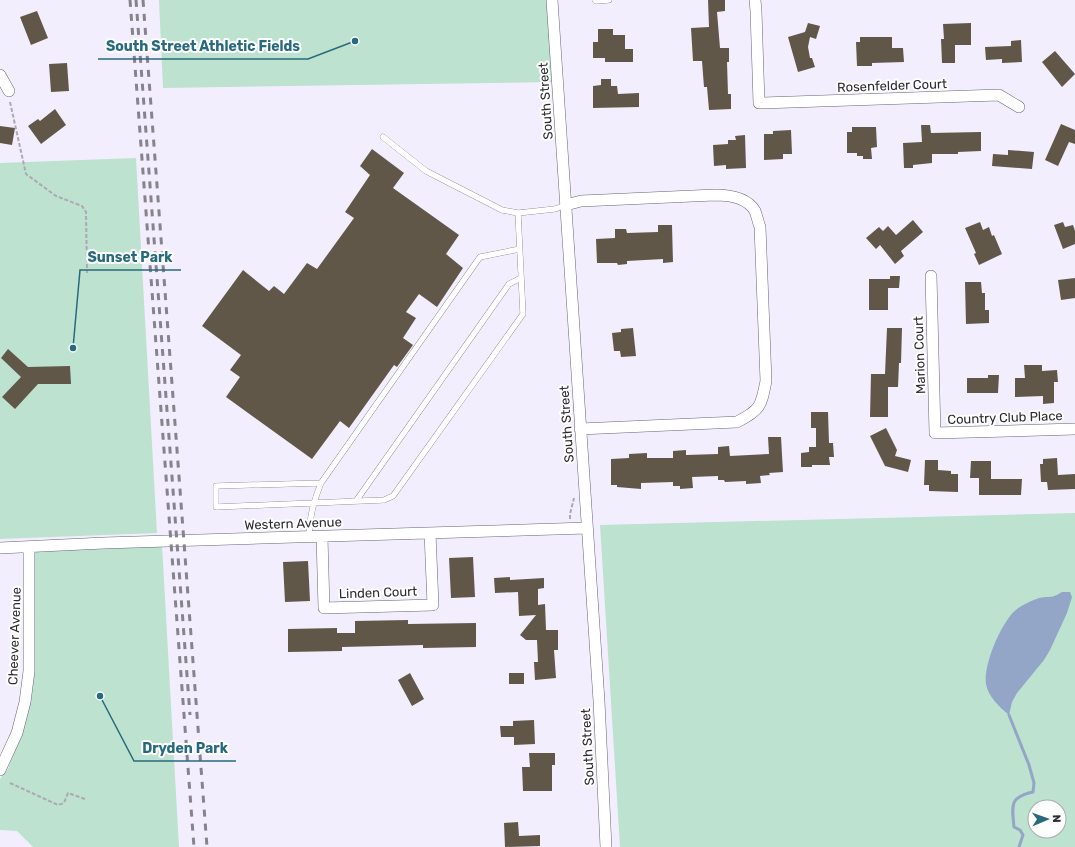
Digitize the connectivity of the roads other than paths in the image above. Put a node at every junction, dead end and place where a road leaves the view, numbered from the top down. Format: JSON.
{"nodes":[{"id":1,"x":552,"y":0,"type":"edge"},
{"id":2,"x":595,"y":0,"type":"edge"},
{"id":3,"x":609,"y":0,"type":"edge"},
{"id":4,"x":755,"y":0,"type":"edge"},
{"id":5,"x":0,"y":76,"type":"edge"},
{"id":6,"x":9,"y":91,"type":"road end"},
{"id":7,"x":1019,"y":107,"type":"dead end"},
{"id":8,"x":383,"y":137,"type":"dead end"},
{"id":9,"x":566,"y":205,"type":"junction"},
{"id":10,"x":518,"y":213,"type":"junction"},
{"id":11,"x":520,"y":249,"type":"junction"},
{"id":12,"x":931,"y":276,"type":"dead end"},
{"id":13,"x":521,"y":278,"type":"junction"},
{"id":14,"x":580,"y":429,"type":"junction"},
{"id":15,"x":1075,"y":429,"type":"edge"},
{"id":16,"x":935,"y":434,"type":"joint"},
{"id":17,"x":321,"y":483,"type":"junction"},
{"id":18,"x":356,"y":501,"type":"junction"},
{"id":19,"x":313,"y":503,"type":"junction"},
{"id":20,"x":587,"y":528,"type":"junction"},
{"id":21,"x":430,"y":533,"type":"junction"},
{"id":22,"x":322,"y":536,"type":"junction"},
{"id":23,"x":309,"y":537,"type":"junction"},
{"id":24,"x":30,"y":547,"type":"junction"},
{"id":25,"x":0,"y":548,"type":"edge"},
{"id":26,"x":0,"y":770,"type":"edge"},
{"id":27,"x":606,"y":847,"type":"edge"}],
"edges":[{"from":1,"to":9,"type":"street","name":"South Street"},
{"from":2,"to":3,"type":"lane"},
{"from":4,"to":7,"type":"street","name":"Rosenfelder Court"},
{"from":5,"to":6,"type":"street"},
{"from":8,"to":10,"type":"lane"},
{"from":9,"to":10,"type":"lane"},
{"from":9,"to":14,"type":"street","name":"South Street"},
{"from":9,"to":14,"type":"street"},
{"from":10,"to":11,"type":"lane"},
{"from":11,"to":13,"type":"lane"},
{"from":11,"to":17,"type":"lane"},
{"from":12,"to":16,"type":"street","name":"Marion Court"},
{"from":13,"to":18,"type":"lane"},
{"from":13,"to":18,"type":"lane"},
{"from":14,"to":20,"type":"street","name":"South Street"},
{"from":15,"to":16,"type":"street","name":"Country Club Place"},
{"from":17,"to":19,"type":"lane"},
{"from":17,"to":19,"type":"lane"},
{"from":18,"to":19,"type":"lane"},
{"from":19,"to":23,"type":"lane"},
{"from":20,"to":21,"type":"street","name":"Western Avenue"},
{"from":20,"to":27,"type":"street","name":"South Street"},
{"from":21,"to":22,"type":"street","name":"Western Avenue"},
{"from":21,"to":22,"type":"street","name":"Linden Court"},
{"from":22,"to":23,"type":"street","name":"Western Avenue"},
{"from":23,"to":24,"type":"street","name":"Western Avenue"},
{"from":24,"to":25,"type":"street","name":"Western Avenue"},
{"from":24,"to":26,"type":"street","name":"Cheever Avenue"}]}
